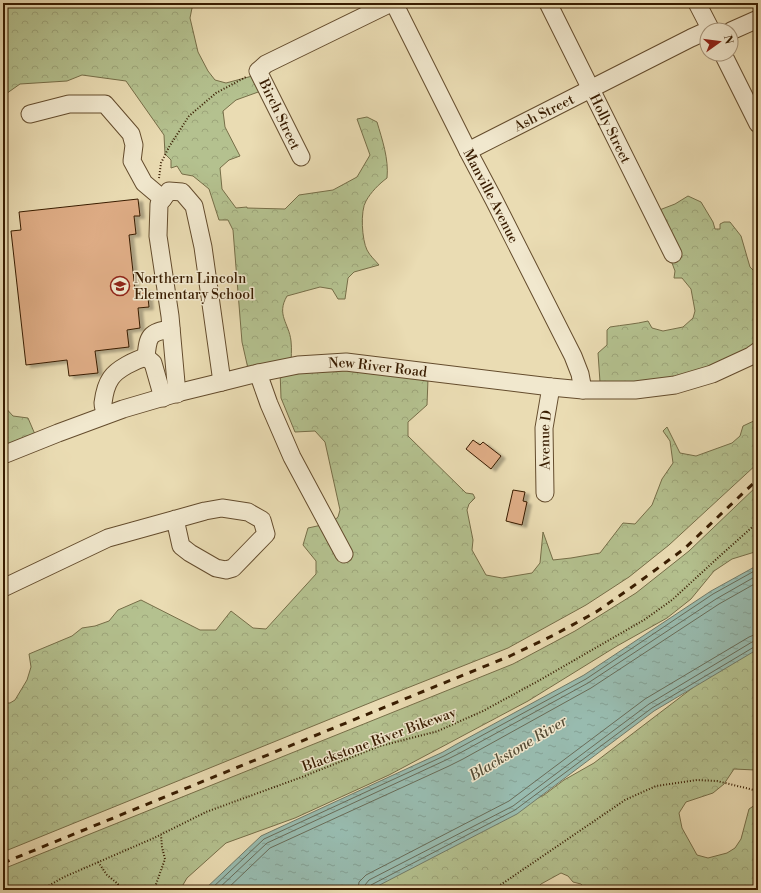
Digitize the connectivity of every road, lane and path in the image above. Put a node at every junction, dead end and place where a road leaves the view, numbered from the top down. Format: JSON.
{"nodes":[{"id":1,"x":393,"y":3,"type":"edge"},
{"id":2,"x":548,"y":3,"type":"edge"},
{"id":3,"x":697,"y":3,"type":"edge"},
{"id":4,"x":758,"y":18,"type":"edge"},
{"id":5,"x":706,"y":22,"type":"edge"},
{"id":6,"x":739,"y":27,"type":"edge"},
{"id":7,"x":699,"y":34,"type":"edge"},
{"id":8,"x":727,"y":62,"type":"edge"},
{"id":9,"x":258,"y":71,"type":"junction"},
{"id":10,"x":590,"y":89,"type":"junction"},
{"id":11,"x":30,"y":114,"type":"dead end"},
{"id":12,"x":758,"y":124,"type":"edge"},
{"id":13,"x":468,"y":151,"type":"junction"},
{"id":14,"x":301,"y":157,"type":"dead end"},
{"id":15,"x":163,"y":199,"type":"junction"},
{"id":16,"x":673,"y":254,"type":"dead end"},
{"id":17,"x":171,"y":329,"type":"junction"},
{"id":18,"x":758,"y":351,"type":"edge"},
{"id":19,"x":146,"y":357,"type":"junction"},
{"id":20,"x":258,"y":373,"type":"junction"},
{"id":21,"x":222,"y":382,"type":"junction"},
{"id":22,"x":551,"y":387,"type":"junction"},
{"id":23,"x":583,"y":390,"type":"junction"},
{"id":24,"x":170,"y":396,"type":"junction"},
{"id":25,"x":106,"y":416,"type":"junction"},
{"id":26,"x":3,"y":455,"type":"edge"},
{"id":27,"x":545,"y":493,"type":"dead end"},
{"id":28,"x":175,"y":519,"type":"junction"},
{"id":29,"x":758,"y":522,"type":"edge"},
{"id":30,"x":344,"y":554,"type":"dead end"},
{"id":31,"x":3,"y":588,"type":"edge"},
{"id":32,"x":758,"y":790,"type":"edge"},
{"id":33,"x":161,"y":835,"type":"junction"},
{"id":34,"x":98,"y":862,"type":"junction"},
{"id":35,"x":41,"y":890,"type":"edge"},
{"id":36,"x":118,"y":890,"type":"edge"},
{"id":37,"x":154,"y":890,"type":"edge"},
{"id":38,"x":493,"y":890,"type":"edge"}],
"edges":[{"from":1,"to":9,"type":"street"},
{"from":1,"to":13,"type":"street","name":"Manville Avenue"},
{"from":2,"to":10,"type":"street","name":"Holly Street"},
{"from":3,"to":5,"type":"street"},
{"from":4,"to":6,"type":"street"},
{"from":7,"to":10,"type":"street","name":"Ash Street"},
{"from":8,"to":12,"type":"street"},
{"from":9,"to":14,"type":"street","name":"Birch Street"},
{"from":9,"to":15,"type":"path"},
{"from":10,"to":13,"type":"street","name":"Ash Street"},
{"from":10,"to":16,"type":"street","name":"Holly Street"},
{"from":11,"to":15,"type":"street"},
{"from":13,"to":23,"type":"street","name":"Manville Avenue"},
{"from":15,"to":17,"type":"street"},
{"from":15,"to":21,"type":"street"},
{"from":17,"to":19,"type":"street"},
{"from":17,"to":24,"type":"street"},
{"from":18,"to":23,"type":"street","name":"New River Road"},
{"from":19,"to":24,"type":"street"},
{"from":19,"to":25,"type":"street"},
{"from":20,"to":21,"type":"street","name":"New River Road"},
{"from":20,"to":22,"type":"street","name":"New River Road"},
{"from":20,"to":30,"type":"street"},
{"from":21,"to":24,"type":"street","name":"New River Road"},
{"from":22,"to":23,"type":"street","name":"New River Road"},
{"from":22,"to":27,"type":"street","name":"Avenue D"},
{"from":24,"to":25,"type":"street","name":"New River Road"},
{"from":25,"to":26,"type":"street","name":"New River Road"},
{"from":28,"to":28,"type":"street"},
{"from":28,"to":31,"type":"street"},
{"from":29,"to":33,"type":"path","name":"Blackstone River Bikeway"},
{"from":32,"to":38,"type":"path"},
{"from":33,"to":34,"type":"path","name":"Blackstone River Bikeway"},
{"from":33,"to":37,"type":"path"},
{"from":34,"to":35,"type":"path","name":"Blackstone River Bikeway"},
{"from":34,"to":36,"type":"path"}]}
